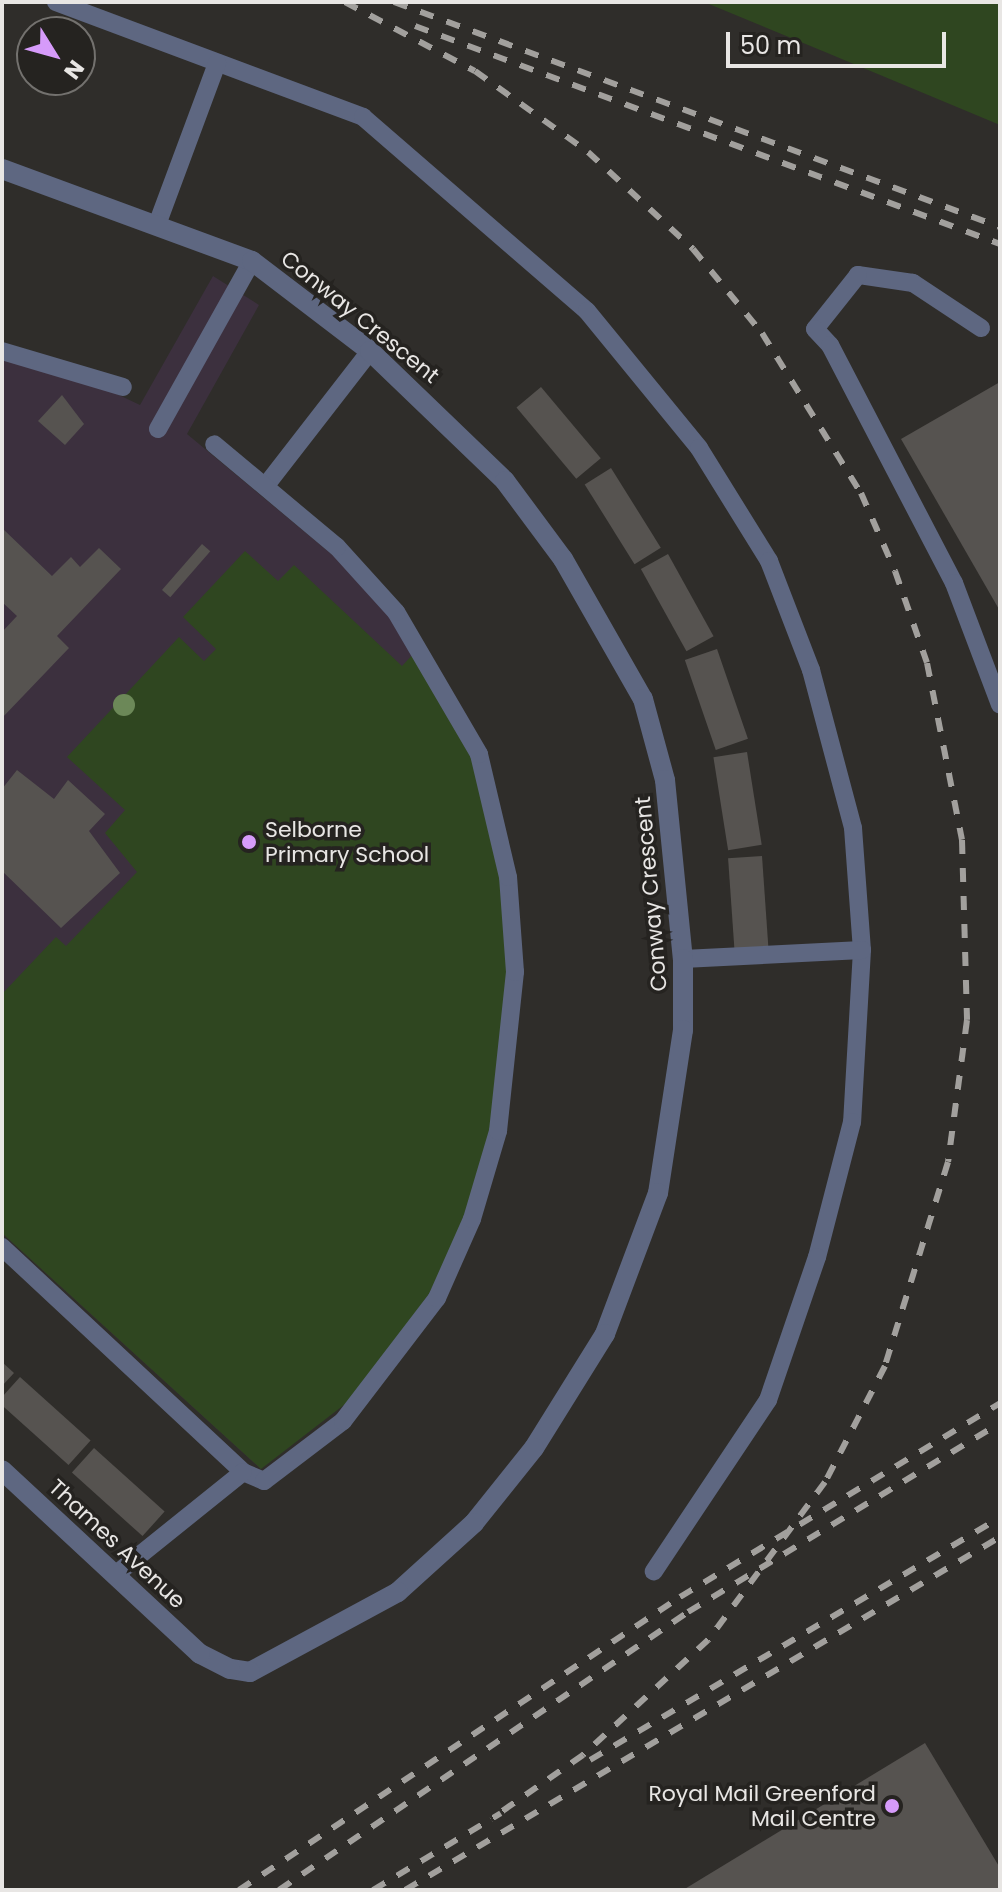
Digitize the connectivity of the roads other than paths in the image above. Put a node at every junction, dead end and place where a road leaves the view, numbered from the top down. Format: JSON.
{"nodes":[{"id":1,"x":56,"y":2,"type":"edge"},
{"id":2,"x":217,"y":63,"type":"junction"},
{"id":3,"x":2,"y":169,"type":"edge"},
{"id":4,"x":158,"y":222,"type":"junction"},
{"id":5,"x":252,"y":261,"type":"junction"},
{"id":6,"x":981,"y":328,"type":"dead end"},
{"id":7,"x":2,"y":351,"type":"edge"},
{"id":8,"x":370,"y":351,"type":"junction"},
{"id":9,"x":123,"y":387,"type":"dead end"},
{"id":10,"x":158,"y":429,"type":"dead end"},
{"id":11,"x":214,"y":444,"type":"dead end"},
{"id":12,"x":267,"y":484,"type":"junction"},
{"id":13,"x":1000,"y":705,"type":"edge"},
{"id":14,"x":862,"y":950,"type":"junction"},
{"id":15,"x":683,"y":959,"type":"junction"},
{"id":16,"x":2,"y":1247,"type":"edge"},
{"id":17,"x":2,"y":1470,"type":"edge"},
{"id":18,"x":243,"y":1472,"type":"junction"},
{"id":19,"x":654,"y":1571,"type":"dead end"},
{"id":20,"x":115,"y":1575,"type":"junction"},
{"id":21,"x":200,"y":1654,"type":"joint"}],
"edges":[{"from":1,"to":2,"type":"lane"},
{"from":2,"to":4,"type":"lane"},
{"from":2,"to":14,"type":"lane"},
{"from":3,"to":4,"type":"street","name":"Conway Crescent"},
{"from":4,"to":5,"type":"street","name":"Conway Crescent"},
{"from":5,"to":8,"type":"street","name":"Conway Crescent"},
{"from":5,"to":10,"type":"lane"},
{"from":6,"to":13,"type":"lane"},
{"from":7,"to":9,"type":"lane"},
{"from":8,"to":12,"type":"lane"},
{"from":8,"to":15,"type":"street","name":"Conway Crescent"},
{"from":11,"to":12,"type":"lane"},
{"from":12,"to":18,"type":"lane"},
{"from":14,"to":15,"type":"lane"},
{"from":14,"to":19,"type":"lane"},
{"from":15,"to":21,"type":"street","name":"Conway Crescent"},
{"from":16,"to":18,"type":"lane"},
{"from":17,"to":20,"type":"street","name":"Thames Avenue"},
{"from":18,"to":20,"type":"lane"},
{"from":20,"to":21,"type":"street","name":"Thames Avenue"}]}
